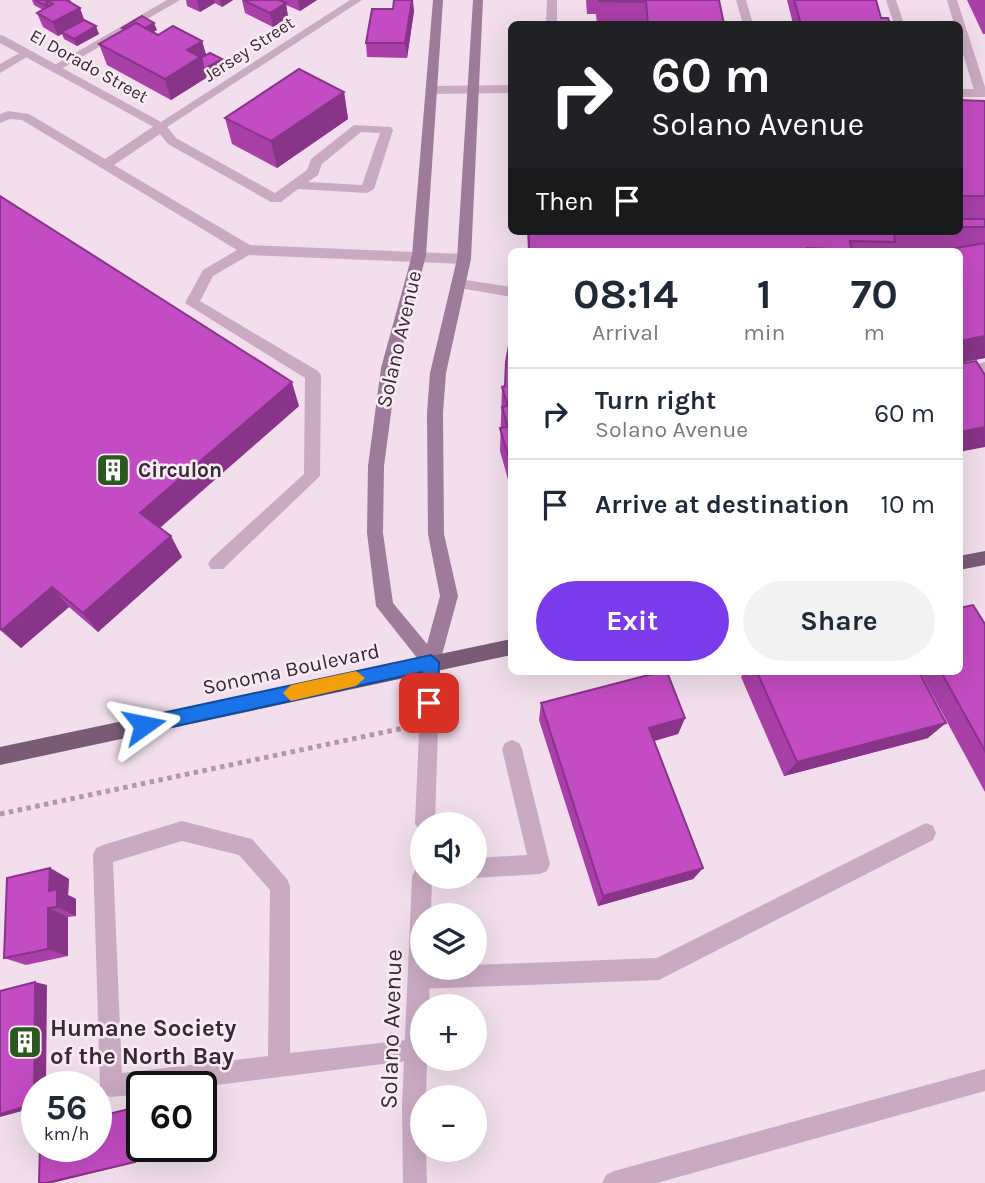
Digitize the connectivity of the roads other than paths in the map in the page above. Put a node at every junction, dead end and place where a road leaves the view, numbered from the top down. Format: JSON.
{"nodes":[{"id":1,"x":174,"y":0,"type":"edge"},
{"id":2,"x":357,"y":0,"type":"edge"},
{"id":3,"x":438,"y":0,"type":"edge"},
{"id":4,"x":478,"y":0,"type":"edge"},
{"id":5,"x":552,"y":0,"type":"edge"},
{"id":6,"x":741,"y":0,"type":"edge"},
{"id":7,"x":891,"y":0,"type":"edge"},
{"id":8,"x":952,"y":0,"type":"edge"},
{"id":9,"x":552,"y":21,"type":"edge"},
{"id":10,"x":747,"y":21,"type":"edge"},
{"id":11,"x":898,"y":21,"type":"edge"},
{"id":12,"x":958,"y":21,"type":"edge"},
{"id":13,"x":963,"y":36,"type":"edge"},
{"id":14,"x":0,"y":38,"type":"edge"},
{"id":15,"x":29,"y":52,"type":"junction"},
{"id":16,"x":969,"y":55,"type":"junction"},
{"id":17,"x":985,"y":55,"type":"edge"},
{"id":18,"x":57,"y":67,"type":"junction"},
{"id":19,"x":0,"y":69,"type":"edge"},
{"id":20,"x":474,"y":89,"type":"junction"},
{"id":21,"x":508,"y":89,"type":"edge"},
{"id":22,"x":430,"y":90,"type":"junction"},
{"id":23,"x":963,"y":93,"type":"edge"},
{"id":24,"x":983,"y":93,"type":"edge"},
{"id":25,"x":0,"y":119,"type":"edge"},
{"id":26,"x":160,"y":127,"type":"junction"},
{"id":27,"x":107,"y":164,"type":"junction"},
{"id":28,"x":295,"y":185,"type":"junction"},
{"id":29,"x":247,"y":250,"type":"junction"},
{"id":30,"x":419,"y":255,"type":"junction"},
{"id":31,"x":464,"y":258,"type":"junction"},
{"id":32,"x":459,"y":284,"type":"junction"},
{"id":33,"x":508,"y":292,"type":"edge"},
{"id":34,"x":985,"y":368,"type":"edge"},
{"id":35,"x":963,"y":372,"type":"edge"},
{"id":36,"x":985,"y":558,"type":"edge"},
{"id":37,"x":963,"y":562,"type":"edge"},
{"id":38,"x":217,"y":564,"type":"dead end"},
{"id":39,"x":508,"y":648,"type":"edge"},
{"id":40,"x":431,"y":662,"type":"junction"},
{"id":41,"x":512,"y":749,"type":"dead end"},
{"id":42,"x":0,"y":756,"type":"edge"},
{"id":43,"x":425,"y":812,"type":"edge"},
{"id":44,"x":926,"y":833,"type":"dead end"},
{"id":45,"x":487,"y":867,"type":"edge"},
{"id":46,"x":487,"y":976,"type":"edge"},
{"id":47,"x":410,"y":1051,"type":"edge"},
{"id":48,"x":279,"y":1066,"type":"junction"},
{"id":49,"x":416,"y":1071,"type":"edge"},
{"id":50,"x":985,"y":1080,"type":"edge"},
{"id":51,"x":415,"y":1183,"type":"edge"},
{"id":52,"x":614,"y":1183,"type":"edge"}],
"edges":[{"from":1,"to":18,"type":"street"},
{"from":2,"to":26,"type":"street","name":"Jersey Street"},
{"from":3,"to":22,"type":"main road","name":"Solano Avenue"},
{"from":4,"to":20,"type":"main road"},
{"from":5,"to":9,"type":"street"},
{"from":6,"to":10,"type":"street"},
{"from":7,"to":11,"type":"street"},
{"from":8,"to":12,"type":"street"},
{"from":13,"to":16,"type":"street"},
{"from":14,"to":15,"type":"street","name":"El Dorado Street"},
{"from":15,"to":18,"type":"street","name":"El Dorado Street"},
{"from":15,"to":19,"type":"street"},
{"from":16,"to":17,"type":"street"},
{"from":16,"to":24,"type":"street"},
{"from":18,"to":26,"type":"street","name":"El Dorado Street"},
{"from":20,"to":21,"type":"street"},
{"from":20,"to":22,"type":"street"},
{"from":20,"to":31,"type":"main road"},
{"from":22,"to":30,"type":"main road","name":"Solano Avenue"},
{"from":23,"to":24,"type":"street"},
{"from":25,"to":27,"type":"street"},
{"from":26,"to":27,"type":"street","name":"Jersey Street"},
{"from":26,"to":28,"type":"street","name":"El Dorado Street"},
{"from":27,"to":29,"type":"street"},
{"from":28,"to":28,"type":"street"},
{"from":29,"to":30,"type":"street"},
{"from":29,"to":38,"type":"street"},
{"from":30,"to":31,"type":"street"},
{"from":30,"to":40,"type":"main road","name":"Solano Avenue"},
{"from":31,"to":32,"type":"main road"},
{"from":32,"to":33,"type":"street"},
{"from":32,"to":40,"type":"main road"},
{"from":34,"to":35,"type":"street"},
{"from":36,"to":37,"type":"main road"},
{"from":39,"to":40,"type":"main road","name":"Sonoma Boulevard"},
{"from":40,"to":42,"type":"main road","name":"Sonoma Boulevard"},
{"from":40,"to":43,"type":"street"},
{"from":41,"to":45,"type":"street"},
{"from":44,"to":46,"type":"street"},
{"from":47,"to":48,"type":"street"},
{"from":48,"to":48,"type":"street"},
{"from":49,"to":51,"type":"street","name":"Solano Avenue"},
{"from":50,"to":52,"type":"street"}]}
